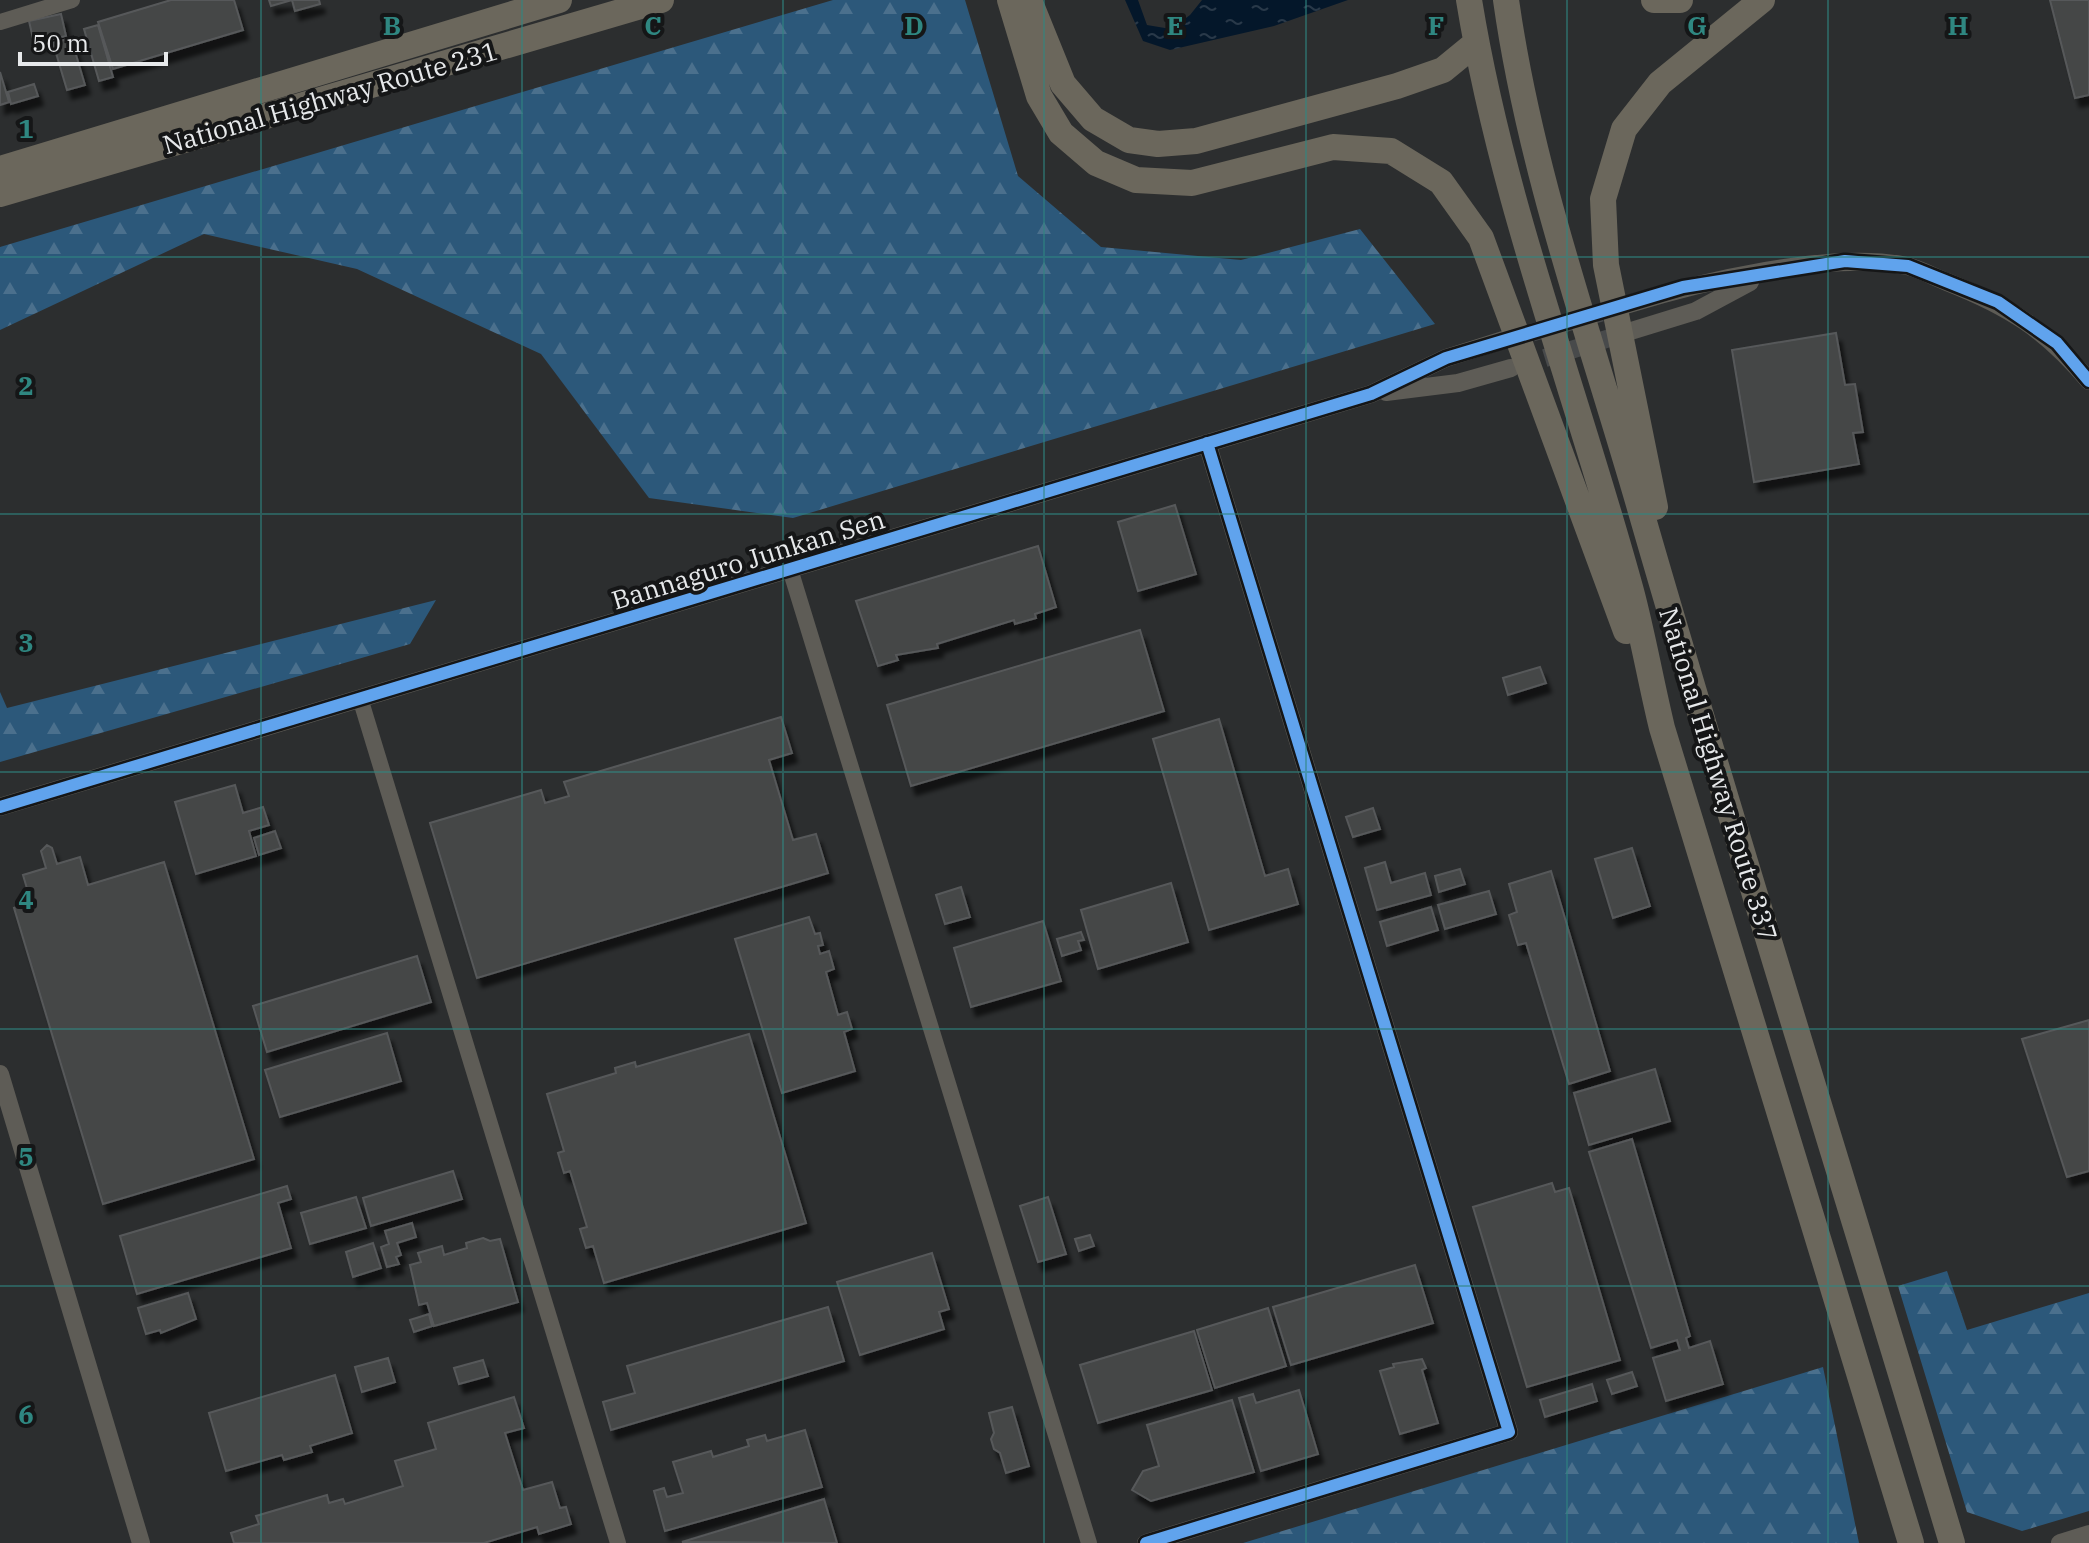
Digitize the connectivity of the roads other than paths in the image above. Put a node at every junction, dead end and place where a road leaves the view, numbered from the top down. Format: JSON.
{"nodes":[{"id":1,"x":72,"y":0,"type":"edge"},
{"id":2,"x":661,"y":0,"type":"edge"},
{"id":3,"x":1010,"y":0,"type":"edge"},
{"id":4,"x":1029,"y":0,"type":"edge"},
{"id":5,"x":1469,"y":0,"type":"edge"},
{"id":6,"x":1506,"y":0,"type":"edge"},
{"id":7,"x":1654,"y":0,"type":"edge"},
{"id":8,"x":1680,"y":0,"type":"edge"},
{"id":9,"x":1762,"y":0,"type":"edge"},
{"id":10,"x":547,"y":2,"type":"edge"},
{"id":11,"x":0,"y":22,"type":"edge"},
{"id":12,"x":552,"y":32,"type":"junction"},
{"id":13,"x":1476,"y":43,"type":"junction"},
{"id":14,"x":0,"y":169,"type":"edge"},
{"id":15,"x":0,"y":194,"type":"edge"},
{"id":16,"x":1767,"y":273,"type":"junction"},
{"id":17,"x":1626,"y":305,"type":"tunnel mouth"},
{"id":18,"x":1631,"y":331,"type":"tunnel mouth"},
{"id":19,"x":1503,"y":340,"type":"tunnel mouth"},
{"id":20,"x":1511,"y":368,"type":"tunnel mouth"},
{"id":21,"x":2089,"y":381,"type":"edge"},
{"id":22,"x":1371,"y":394,"type":"junction"},
{"id":23,"x":1207,"y":443,"type":"junction"},
{"id":24,"x":790,"y":569,"type":"junction"},
{"id":25,"x":360,"y":698,"type":"junction"},
{"id":26,"x":1695,"y":703,"type":"junction"},
{"id":27,"x":1662,"y":728,"type":"junction"},
{"id":28,"x":0,"y":807,"type":"edge"},
{"id":29,"x":0,"y":1074,"type":"edge"},
{"id":30,"x":2089,"y":1534,"type":"edge"},
{"id":31,"x":141,"y":1543,"type":"edge"},
{"id":32,"x":618,"y":1543,"type":"edge"},
{"id":33,"x":1089,"y":1543,"type":"edge"},
{"id":34,"x":1146,"y":1543,"type":"edge"},
{"id":35,"x":1911,"y":1543,"type":"edge"},
{"id":36,"x":1952,"y":1543,"type":"edge"},
{"id":37,"x":2060,"y":1543,"type":"edge"}],
"edges":[{"from":1,"to":11,"type":"street"},
{"from":2,"to":12,"type":"highway","name":"National Highway Route 231"},
{"from":3,"to":27,"type":"highway"},
{"from":4,"to":13,"type":"highway"},
{"from":5,"to":13,"type":"highway","name":"National Highway Route 337"},
{"from":6,"to":26,"type":"highway","name":"National Highway Route 337"},
{"from":7,"to":8,"type":"highway"},
{"from":9,"to":26,"type":"highway"},
{"from":10,"to":12,"type":"street"},
{"from":10,"to":14,"type":"highway","name":"National Highway Route 231"},
{"from":12,"to":15,"type":"highway","name":"National Highway Route 231"},
{"from":13,"to":27,"type":"highway","name":"National Highway Route 337"},
{"from":16,"to":17,"type":"street"},
{"from":16,"to":18,"type":"street"},
{"from":16,"to":21,"type":"street"},
{"from":19,"to":22,"type":"street","name":"Bannaguro Junkan Sen"},
{"from":20,"to":22,"type":"street","name":"Bannaguro Junkan Sen"},
{"from":22,"to":23,"type":"street","name":"Bannaguro Junkan Sen"},
{"from":23,"to":24,"type":"street","name":"Bannaguro Junkan Sen"},
{"from":23,"to":34,"type":"street"},
{"from":24,"to":25,"type":"street","name":"Bannaguro Junkan Sen"},
{"from":24,"to":33,"type":"street"},
{"from":25,"to":28,"type":"street","name":"Bannaguro Junkan Sen"},
{"from":25,"to":32,"type":"street"},
{"from":26,"to":36,"type":"highway","name":"National Highway Route 337"},
{"from":27,"to":35,"type":"highway","name":"National Highway Route 337"},
{"from":29,"to":31,"type":"street"},
{"from":30,"to":37,"type":"street"}]}
